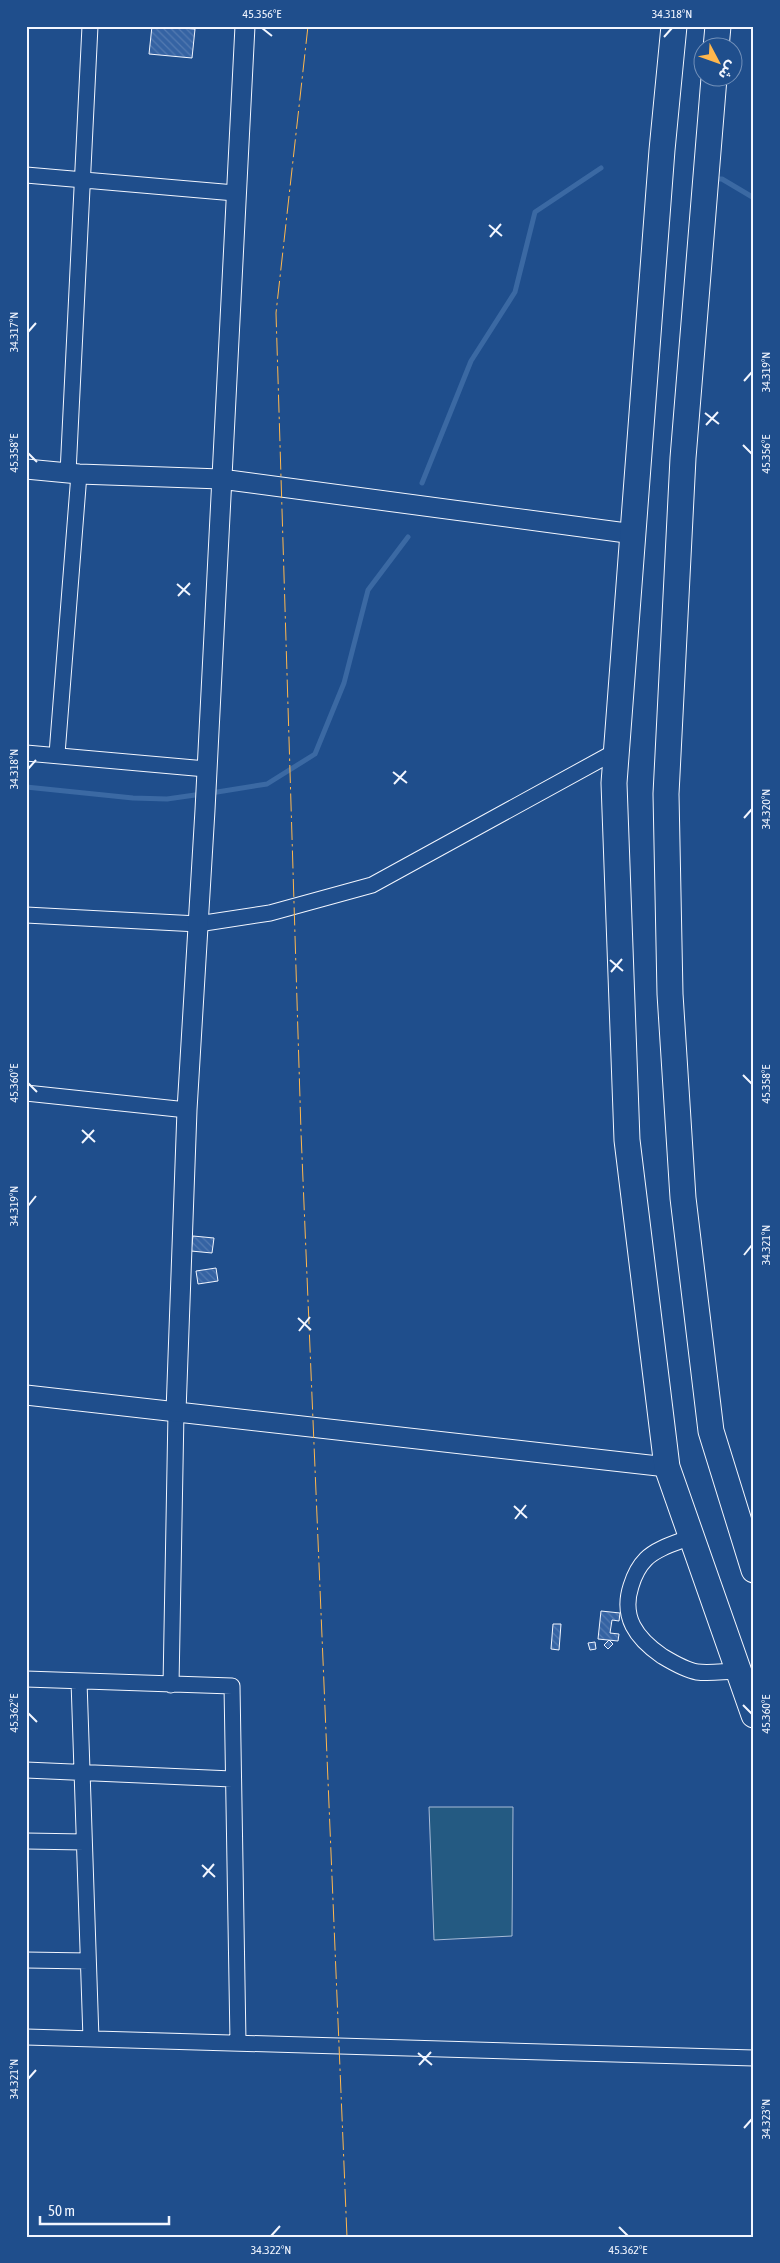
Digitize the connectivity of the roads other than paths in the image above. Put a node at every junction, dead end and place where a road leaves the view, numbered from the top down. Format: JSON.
{"nodes":[{"id":1,"x":90,"y":26,"type":"edge"},
{"id":2,"x":245,"y":26,"type":"edge"},
{"id":3,"x":674,"y":26,"type":"edge"},
{"id":4,"x":713,"y":88,"type":"edge"},
{"id":5,"x":26,"y":175,"type":"edge"},
{"id":6,"x":83,"y":180,"type":"junction"},
{"id":7,"x":235,"y":193,"type":"junction"},
{"id":8,"x":26,"y":469,"type":"edge"},
{"id":9,"x":73,"y":474,"type":"junction"},
{"id":10,"x":221,"y":479,"type":"junction"},
{"id":11,"x":634,"y":534,"type":"junction"},
{"id":12,"x":618,"y":750,"type":"junction"},
{"id":13,"x":26,"y":753,"type":"edge"},
{"id":14,"x":57,"y":754,"type":"junction"},
{"id":15,"x":206,"y":775,"type":"junction"},
{"id":16,"x":26,"y":914,"type":"edge"},
{"id":17,"x":198,"y":924,"type":"junction"},
{"id":18,"x":26,"y":1093,"type":"edge"},
{"id":19,"x":187,"y":1110,"type":"junction"},
{"id":20,"x":26,"y":1395,"type":"edge"},
{"id":21,"x":176,"y":1412,"type":"junction"},
{"id":22,"x":667,"y":1466,"type":"junction"},
{"id":23,"x":691,"y":1537,"type":"junction"},
{"id":24,"x":754,"y":1570,"type":"edge"},
{"id":25,"x":739,"y":1671,"type":"junction"},
{"id":26,"x":26,"y":1679,"type":"edge"},
{"id":27,"x":79,"y":1681,"type":"junction"},
{"id":28,"x":171,"y":1685,"type":"junction"},
{"id":29,"x":752,"y":1703,"type":"edge"},
{"id":30,"x":26,"y":1770,"type":"edge"},
{"id":31,"x":82,"y":1773,"type":"junction"},
{"id":32,"x":232,"y":1779,"type":"junction"},
{"id":33,"x":26,"y":1841,"type":"edge"},
{"id":34,"x":84,"y":1842,"type":"junction"},
{"id":35,"x":26,"y":1960,"type":"edge"},
{"id":36,"x":88,"y":1961,"type":"junction"},
{"id":37,"x":26,"y":2037,"type":"edge"},
{"id":38,"x":91,"y":2039,"type":"junction"},
{"id":39,"x":238,"y":2042,"type":"junction"},
{"id":40,"x":754,"y":2058,"type":"edge"}],
"edges":[{"from":1,"to":6,"type":"street"},
{"from":2,"to":7,"type":"street"},
{"from":3,"to":11,"type":"main road"},
{"from":4,"to":24,"type":"main road"},
{"from":5,"to":6,"type":"street"},
{"from":6,"to":7,"type":"street"},
{"from":6,"to":9,"type":"street"},
{"from":7,"to":10,"type":"street"},
{"from":8,"to":9,"type":"street"},
{"from":9,"to":10,"type":"street"},
{"from":9,"to":14,"type":"street"},
{"from":10,"to":11,"type":"street"},
{"from":10,"to":15,"type":"street"},
{"from":11,"to":12,"type":"main road"},
{"from":12,"to":17,"type":"street"},
{"from":12,"to":22,"type":"main road"},
{"from":13,"to":14,"type":"street"},
{"from":14,"to":15,"type":"street"},
{"from":15,"to":17,"type":"street"},
{"from":16,"to":17,"type":"street"},
{"from":17,"to":19,"type":"street"},
{"from":18,"to":19,"type":"street"},
{"from":19,"to":21,"type":"street"},
{"from":20,"to":21,"type":"street"},
{"from":21,"to":22,"type":"street"},
{"from":21,"to":28,"type":"street"},
{"from":22,"to":23,"type":"main road"},
{"from":23,"to":25,"type":"main road"},
{"from":23,"to":25,"type":"street"},
{"from":25,"to":29,"type":"main road"},
{"from":26,"to":27,"type":"street"},
{"from":27,"to":28,"type":"street"},
{"from":27,"to":31,"type":"street"},
{"from":28,"to":32,"type":"street"},
{"from":30,"to":31,"type":"street"},
{"from":31,"to":32,"type":"street"},
{"from":31,"to":34,"type":"street"},
{"from":32,"to":39,"type":"street"},
{"from":33,"to":34,"type":"street"},
{"from":34,"to":36,"type":"street"},
{"from":35,"to":36,"type":"street"},
{"from":36,"to":38,"type":"street"},
{"from":37,"to":38,"type":"street"},
{"from":38,"to":39,"type":"street"},
{"from":39,"to":40,"type":"street"}]}
